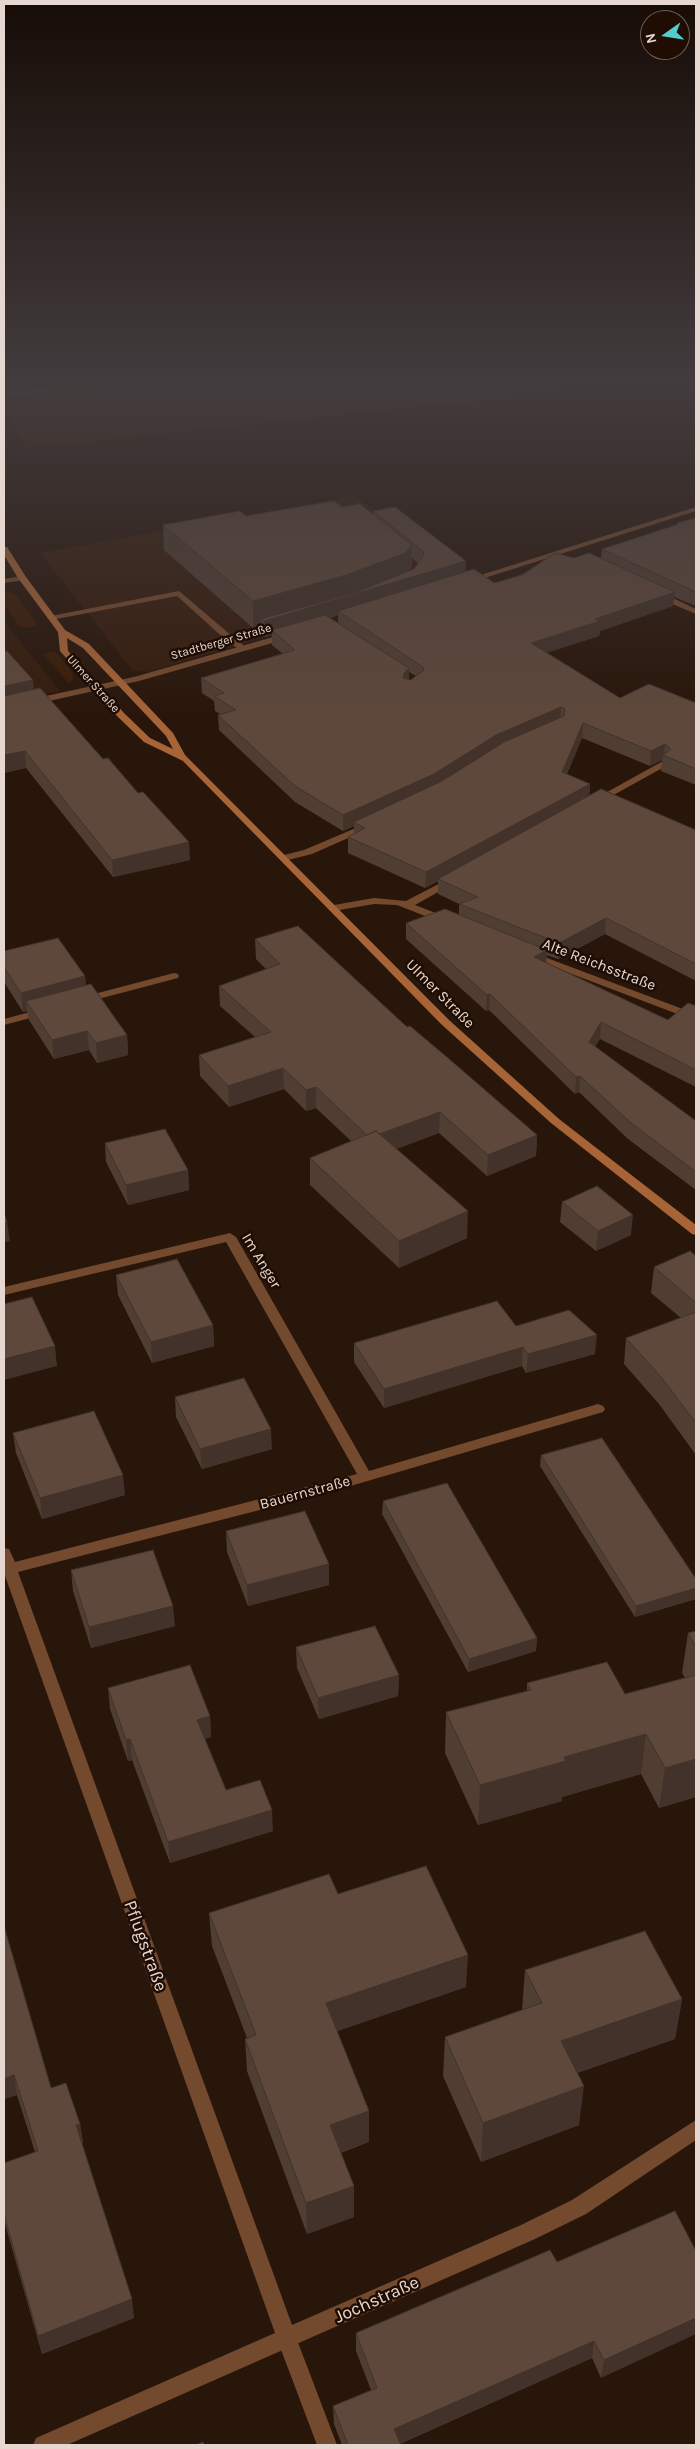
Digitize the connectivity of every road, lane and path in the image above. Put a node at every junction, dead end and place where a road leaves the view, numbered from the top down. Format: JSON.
{"nodes":[{"id":1,"x":696,"y":509,"type":"edge"},
{"id":2,"x":4,"y":549,"type":"edge"},
{"id":3,"x":564,"y":551,"type":"junction"},
{"id":4,"x":573,"y":555,"type":"dead end"},
{"id":5,"x":22,"y":578,"type":"junction"},
{"id":6,"x":4,"y":581,"type":"edge"},
{"id":7,"x":455,"y":584,"type":"edge"},
{"id":8,"x":654,"y":593,"type":"edge"},
{"id":9,"x":696,"y":612,"type":"edge"},
{"id":10,"x":51,"y":618,"type":"junction"},
{"id":11,"x":288,"y":623,"type":"edge"},
{"id":12,"x":62,"y":632,"type":"junction"},
{"id":13,"x":299,"y":632,"type":"edge"},
{"id":14,"x":230,"y":639,"type":"junction"},
{"id":15,"x":243,"y":648,"type":"junction"},
{"id":16,"x":121,"y":683,"type":"junction"},
{"id":17,"x":96,"y":688,"type":"junction"},
{"id":18,"x":4,"y":708,"type":"edge"},
{"id":19,"x":181,"y":755,"type":"junction"},
{"id":20,"x":663,"y":764,"type":"edge"},
{"id":21,"x":587,"y":806,"type":"edge"},
{"id":22,"x":376,"y":822,"type":"edge"},
{"id":23,"x":284,"y":858,"type":"junction"},
{"id":24,"x":459,"y":876,"type":"edge"},
{"id":25,"x":408,"y":904,"type":"junction"},
{"id":26,"x":334,"y":908,"type":"junction"},
{"id":27,"x":462,"y":927,"type":"edge"},
{"id":28,"x":524,"y":952,"type":"edge"},
{"id":29,"x":174,"y":976,"type":"dead end"},
{"id":30,"x":696,"y":1018,"type":"edge"},
{"id":31,"x":4,"y":1022,"type":"edge"},
{"id":32,"x":696,"y":1231,"type":"edge"},
{"id":33,"x":4,"y":1291,"type":"edge"},
{"id":34,"x":598,"y":1409,"type":"dead end"},
{"id":35,"x":366,"y":1476,"type":"junction"},
{"id":36,"x":7,"y":1561,"type":"edge"},
{"id":37,"x":696,"y":2129,"type":"edge"},
{"id":38,"x":287,"y":2339,"type":"junction"},
{"id":39,"x":43,"y":2445,"type":"edge"},
{"id":40,"x":327,"y":2445,"type":"edge"}],
"edges":[{"from":1,"to":3,"type":"street"},
{"from":2,"to":5,"type":"street"},
{"from":3,"to":4,"type":"street"},
{"from":3,"to":7,"type":"street"},
{"from":5,"to":6,"type":"street"},
{"from":5,"to":10,"type":"street"},
{"from":8,"to":9,"type":"street"},
{"from":10,"to":12,"type":"street"},
{"from":10,"to":14,"type":"street"},
{"from":11,"to":14,"type":"street"},
{"from":12,"to":16,"type":"street","name":"Ulmer Straße"},
{"from":12,"to":17,"type":"street","name":"Ulmer Straße"},
{"from":13,"to":15,"type":"street","name":"Stadtberger Straße"},
{"from":14,"to":15,"type":"street"},
{"from":15,"to":16,"type":"street","name":"Stadtberger Straße"},
{"from":16,"to":17,"type":"street","name":"Stadtberger Straße"},
{"from":16,"to":19,"type":"street","name":"Ulmer Straße"},
{"from":17,"to":18,"type":"street","name":"Stadtberger Straße"},
{"from":17,"to":19,"type":"street","name":"Ulmer Straße"},
{"from":19,"to":23,"type":"street","name":"Ulmer Straße"},
{"from":20,"to":21,"type":"street"},
{"from":22,"to":23,"type":"street"},
{"from":23,"to":26,"type":"street","name":"Ulmer Straße"},
{"from":24,"to":25,"type":"street"},
{"from":25,"to":26,"type":"street"},
{"from":25,"to":27,"type":"street"},
{"from":26,"to":32,"type":"street","name":"Ulmer Straße"},
{"from":28,"to":30,"type":"street","name":"Alte Reichsstraße"},
{"from":29,"to":31,"type":"street"},
{"from":33,"to":35,"type":"street","name":"Im Anger"},
{"from":34,"to":35,"type":"street","name":"Bauernstraße"},
{"from":35,"to":36,"type":"street","name":"Bauernstraße"},
{"from":36,"to":38,"type":"street","name":"Pflugstraße"},
{"from":37,"to":38,"type":"street","name":"Jochstraße"},
{"from":38,"to":39,"type":"street","name":"Jochstraße"},
{"from":38,"to":40,"type":"street","name":"Pflugstraße"}]}
